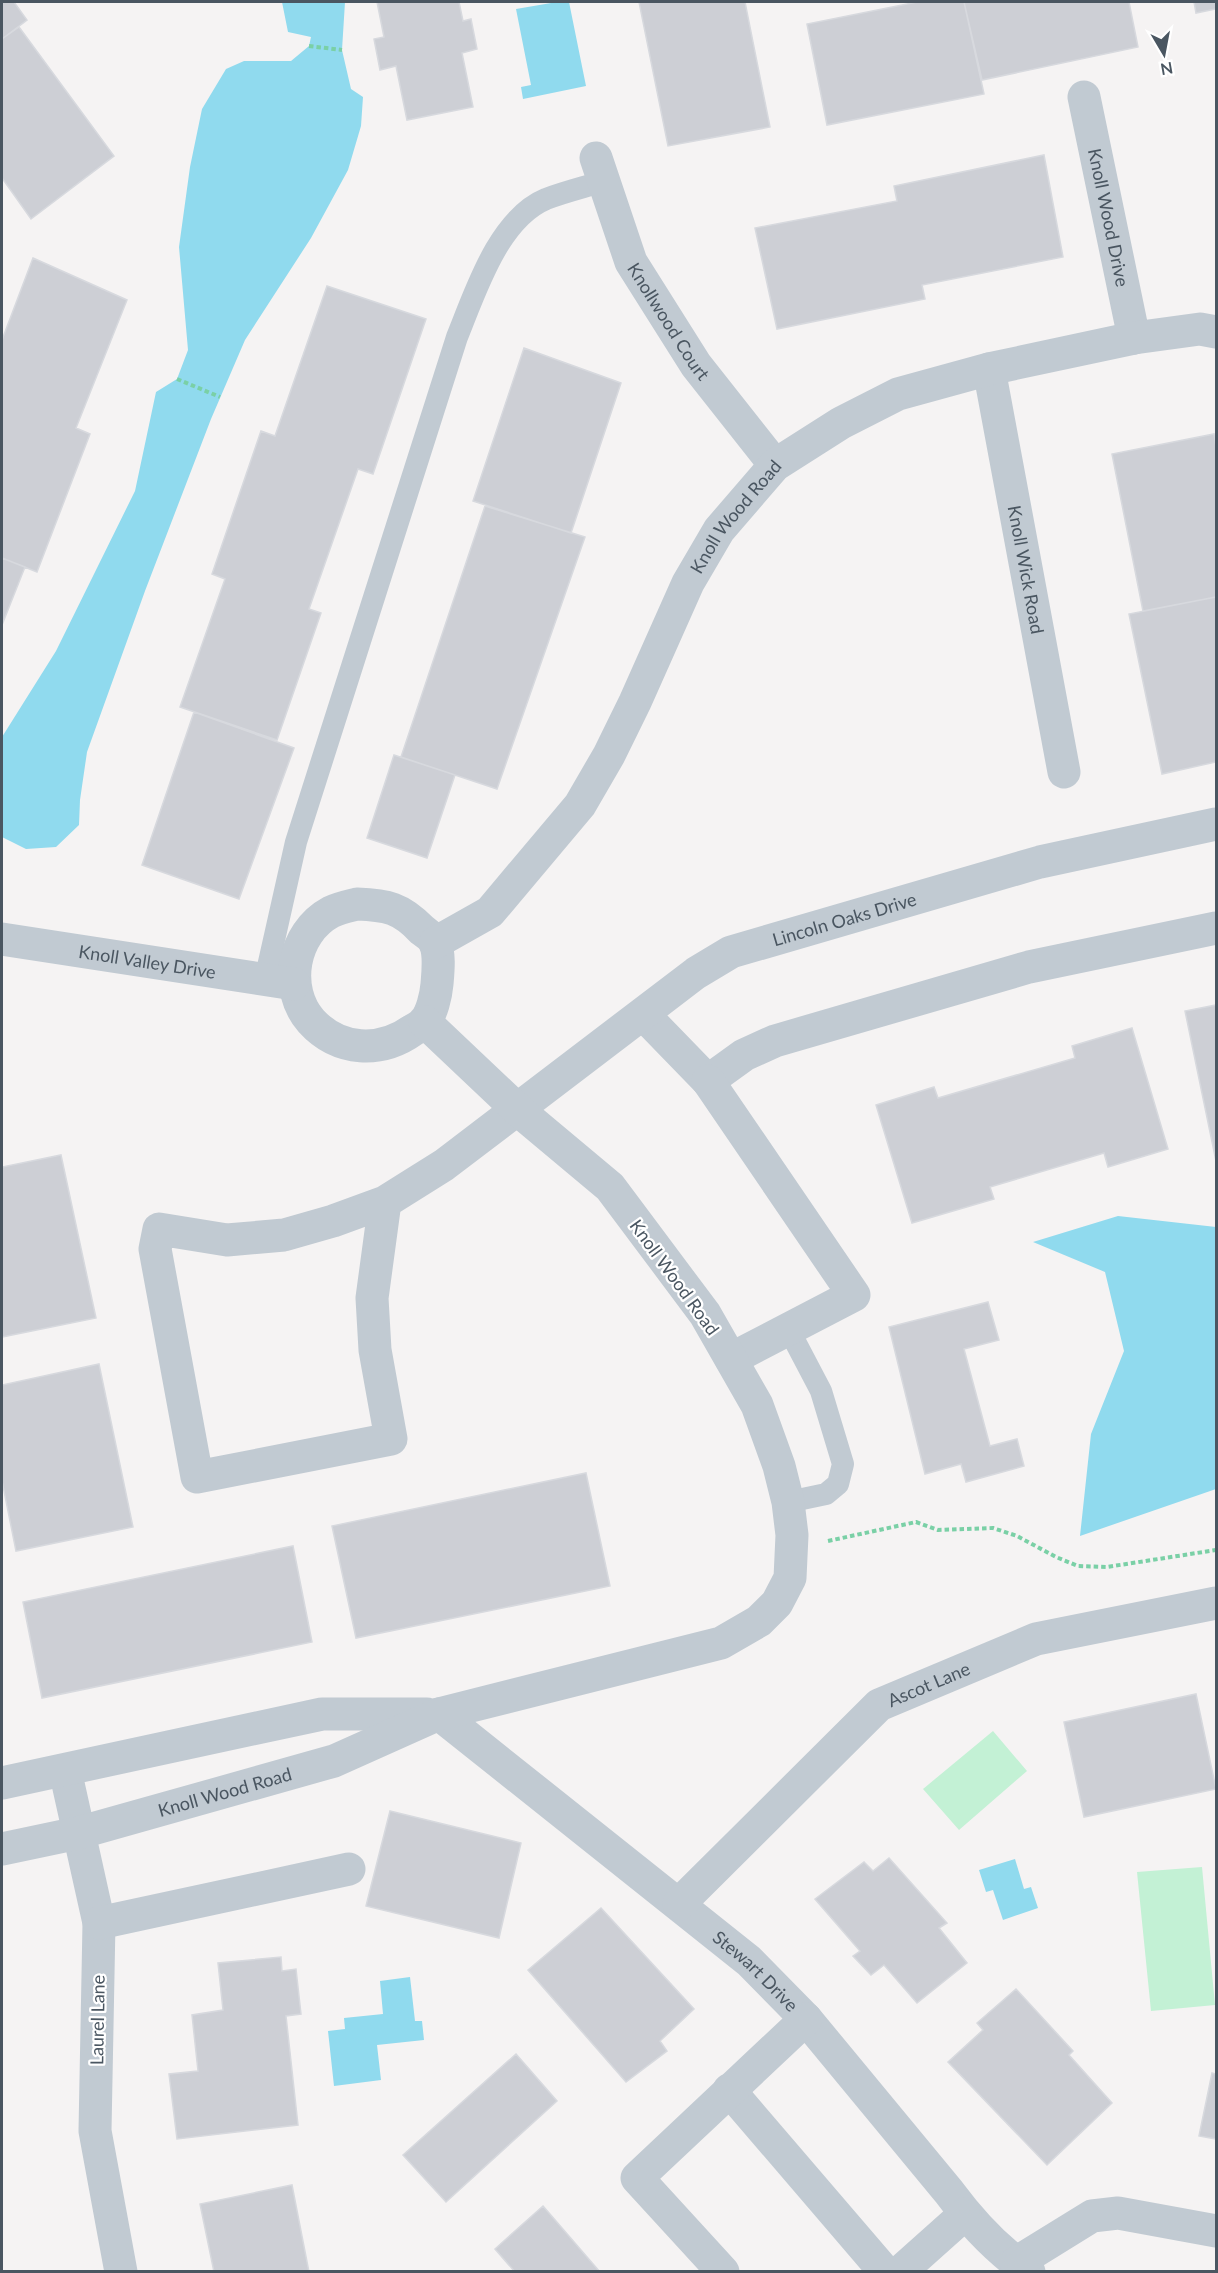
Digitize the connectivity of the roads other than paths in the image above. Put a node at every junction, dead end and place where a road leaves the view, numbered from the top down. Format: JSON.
{"nodes":[{"id":1,"x":1084,"y":97,"type":"dead end"},
{"id":2,"x":600,"y":169,"type":"joint"},
{"id":3,"x":1216,"y":332,"type":"edge"},
{"id":4,"x":1134,"y":338,"type":"junction"},
{"id":5,"x":988,"y":369,"type":"junction"},
{"id":6,"x":775,"y":465,"type":"junction"},
{"id":7,"x":1064,"y":772,"type":"dead end"},
{"id":8,"x":1216,"y":824,"type":"edge"},
{"id":9,"x":1216,"y":928,"type":"edge"},
{"id":10,"x":2,"y":939,"type":"edge"},
{"id":11,"x":435,"y":943,"type":"junction"},
{"id":12,"x":279,"y":982,"type":"junction"},
{"id":13,"x":643,"y":1014,"type":"junction"},
{"id":14,"x":425,"y":1022,"type":"junction"},
{"id":15,"x":708,"y":1081,"type":"junction"},
{"id":16,"x":518,"y":1110,"type":"junction"},
{"id":17,"x":385,"y":1202,"type":"junction"},
{"id":18,"x":789,"y":1330,"type":"junction"},
{"id":19,"x":731,"y":1359,"type":"junction"},
{"id":20,"x":788,"y":1502,"type":"junction"},
{"id":21,"x":1216,"y":1603,"type":"edge"},
{"id":22,"x":439,"y":1714,"type":"junction"},
{"id":23,"x":65,"y":1770,"type":"junction"},
{"id":24,"x":2,"y":1783,"type":"edge"},
{"id":25,"x":78,"y":1833,"type":"junction"},
{"id":26,"x":2,"y":1849,"type":"edge"},
{"id":27,"x":349,"y":1869,"type":"dead end"},
{"id":28,"x":679,"y":1904,"type":"junction"},
{"id":29,"x":99,"y":1923,"type":"junction"},
{"id":30,"x":806,"y":2019,"type":"junction"},
{"id":31,"x":729,"y":2090,"type":"junction"},
{"id":32,"x":965,"y":2214,"type":"junction"},
{"id":33,"x":1216,"y":2231,"type":"edge"},
{"id":34,"x":1023,"y":2267,"type":"edge"},
{"id":35,"x":121,"y":2271,"type":"edge"},
{"id":36,"x":723,"y":2271,"type":"edge"},
{"id":37,"x":885,"y":2271,"type":"edge"},
{"id":38,"x":900,"y":2271,"type":"edge"}],
"edges":[{"from":1,"to":4,"type":"street","name":"Knoll Wood Drive"},
{"from":2,"to":6,"type":"street","name":"Knollwood Court"},
{"from":2,"to":12,"type":"lane"},
{"from":3,"to":4,"type":"street","name":"Knoll Wood Road"},
{"from":4,"to":5,"type":"street","name":"Knoll Wood Road"},
{"from":5,"to":6,"type":"street","name":"Knoll Wood Road"},
{"from":5,"to":7,"type":"street","name":"Knoll Wick Road"},
{"from":6,"to":11,"type":"street","name":"Knoll Wood Road"},
{"from":8,"to":13,"type":"street","name":"Lincoln Oaks Drive"},
{"from":9,"to":15,"type":"street"},
{"from":10,"to":12,"type":"street","name":"Knoll Valley Drive"},
{"from":11,"to":12,"type":"street"},
{"from":11,"to":14,"type":"street"},
{"from":12,"to":14,"type":"street"},
{"from":13,"to":15,"type":"street"},
{"from":13,"to":16,"type":"street","name":"Lincoln Oaks Drive"},
{"from":14,"to":16,"type":"street","name":"Knoll Wood Road"},
{"from":15,"to":18,"type":"street"},
{"from":16,"to":17,"type":"street","name":"Lincoln Oaks Drive"},
{"from":16,"to":19,"type":"street","name":"Knoll Wood Road"},
{"from":17,"to":17,"type":"street","name":"Lincoln Oaks Drive"},
{"from":18,"to":19,"type":"street"},
{"from":18,"to":20,"type":"lane"},
{"from":19,"to":20,"type":"street","name":"Knoll Wood Road"},
{"from":20,"to":22,"type":"street","name":"Knoll Wood Road"},
{"from":21,"to":28,"type":"street","name":"Ascot Lane"},
{"from":22,"to":23,"type":"street","name":"Knoll Wood Road"},
{"from":22,"to":25,"type":"street","name":"Knoll Wood Road"},
{"from":22,"to":28,"type":"street","name":"Stewart Drive"},
{"from":23,"to":24,"type":"street","name":"Knoll Wood Road"},
{"from":23,"to":25,"type":"street","name":"Laurel Lane"},
{"from":25,"to":26,"type":"street","name":"Knoll Wood Road"},
{"from":25,"to":29,"type":"street","name":"Laurel Lane"},
{"from":27,"to":29,"type":"street"},
{"from":28,"to":30,"type":"street","name":"Stewart Drive"},
{"from":29,"to":35,"type":"street","name":"Laurel Lane"},
{"from":30,"to":31,"type":"street"},
{"from":30,"to":32,"type":"street","name":"Stewart Drive"},
{"from":31,"to":36,"type":"street"},
{"from":31,"to":37,"type":"street"},
{"from":32,"to":34,"type":"street","name":"Stewart Drive"},
{"from":32,"to":38,"type":"street"},
{"from":33,"to":34,"type":"street"}]}
